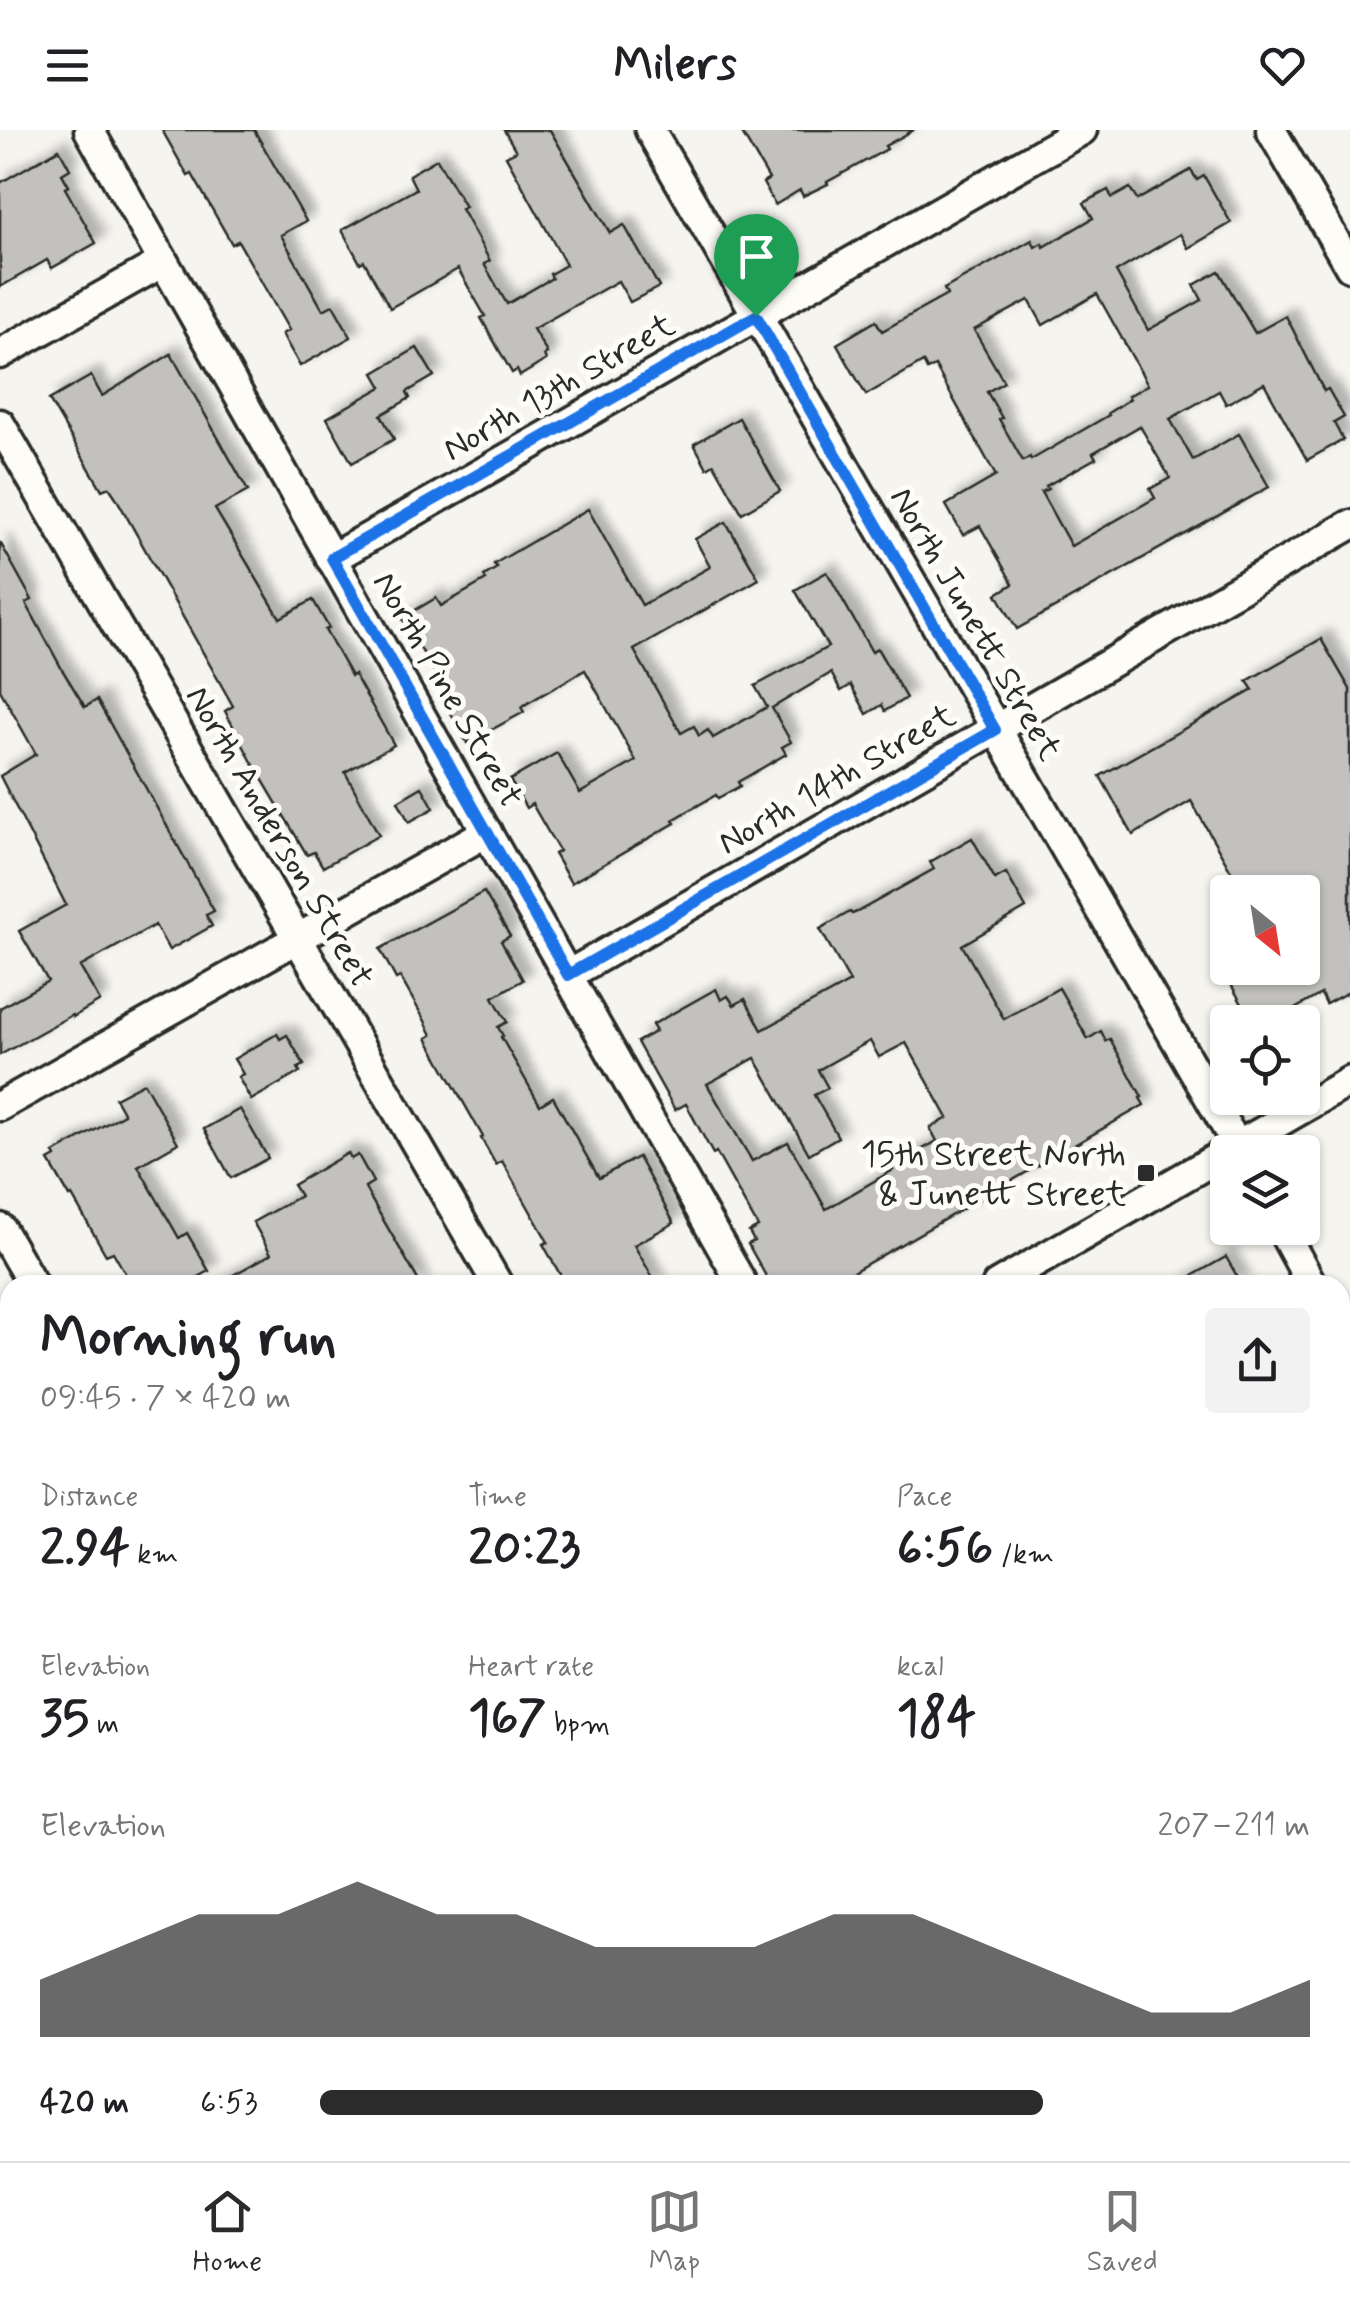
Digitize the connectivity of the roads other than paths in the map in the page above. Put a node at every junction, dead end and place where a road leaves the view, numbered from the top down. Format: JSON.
{"nodes":[{"id":1,"x":89,"y":130,"type":"edge"},
{"id":2,"x":650,"y":130,"type":"edge"},
{"id":3,"x":1082,"y":130,"type":"edge"},
{"id":4,"x":1271,"y":130,"type":"edge"},
{"id":5,"x":163,"y":262,"type":"junction"},
{"id":6,"x":1350,"y":267,"type":"edge"},
{"id":7,"x":756,"y":316,"type":"junction"},
{"id":8,"x":0,"y":354,"type":"edge"},
{"id":9,"x":0,"y":424,"type":"edge"},
{"id":10,"x":1350,"y":525,"type":"edge"},
{"id":11,"x":332,"y":558,"type":"junction"},
{"id":12,"x":995,"y":730,"type":"junction"},
{"id":13,"x":486,"y":832,"type":"junction"},
{"id":14,"x":298,"y":939,"type":"junction"},
{"id":15,"x":568,"y":975,"type":"junction"},
{"id":16,"x":1350,"y":1081,"type":"edge"},
{"id":17,"x":0,"y":1106,"type":"edge"},
{"id":18,"x":1230,"y":1135,"type":"edge"},
{"id":19,"x":1263,"y":1135,"type":"edge"},
{"id":20,"x":1210,"y":1166,"type":"edge"},
{"id":21,"x":0,"y":1228,"type":"edge"},
{"id":22,"x":1290,"y":1245,"type":"edge"},
{"id":23,"x":27,"y":1275,"type":"edge"},
{"id":24,"x":492,"y":1275,"type":"edge"},
{"id":25,"x":737,"y":1275,"type":"edge"},
{"id":26,"x":1015,"y":1275,"type":"edge"},
{"id":27,"x":1307,"y":1275,"type":"edge"}],
"edges":[{"from":1,"to":5,"type":"street","name":"North Pine Street"},
{"from":2,"to":7,"type":"street","name":"North Junett Street"},
{"from":3,"to":7,"type":"street","name":"North 13th Street"},
{"from":4,"to":6,"type":"street"},
{"from":5,"to":8,"type":"street"},
{"from":5,"to":11,"type":"street","name":"North Pine Street"},
{"from":7,"to":11,"type":"street","name":"North 13th Street"},
{"from":7,"to":12,"type":"street","name":"North Junett Street"},
{"from":9,"to":14,"type":"street","name":"North Anderson Street"},
{"from":10,"to":12,"type":"street","name":"North 14th Street"},
{"from":11,"to":13,"type":"street","name":"North Pine Street"},
{"from":12,"to":15,"type":"street","name":"North 14th Street"},
{"from":12,"to":18,"type":"street","name":"North Junett Street"},
{"from":13,"to":14,"type":"street"},
{"from":13,"to":15,"type":"street","name":"North Pine Street"},
{"from":14,"to":17,"type":"street"},
{"from":14,"to":24,"type":"street","name":"North Anderson Street"},
{"from":15,"to":25,"type":"street","name":"North Pine Street"},
{"from":16,"to":19,"type":"street"},
{"from":20,"to":26,"type":"street"},
{"from":21,"to":23,"type":"street"},
{"from":22,"to":27,"type":"street"}]}
